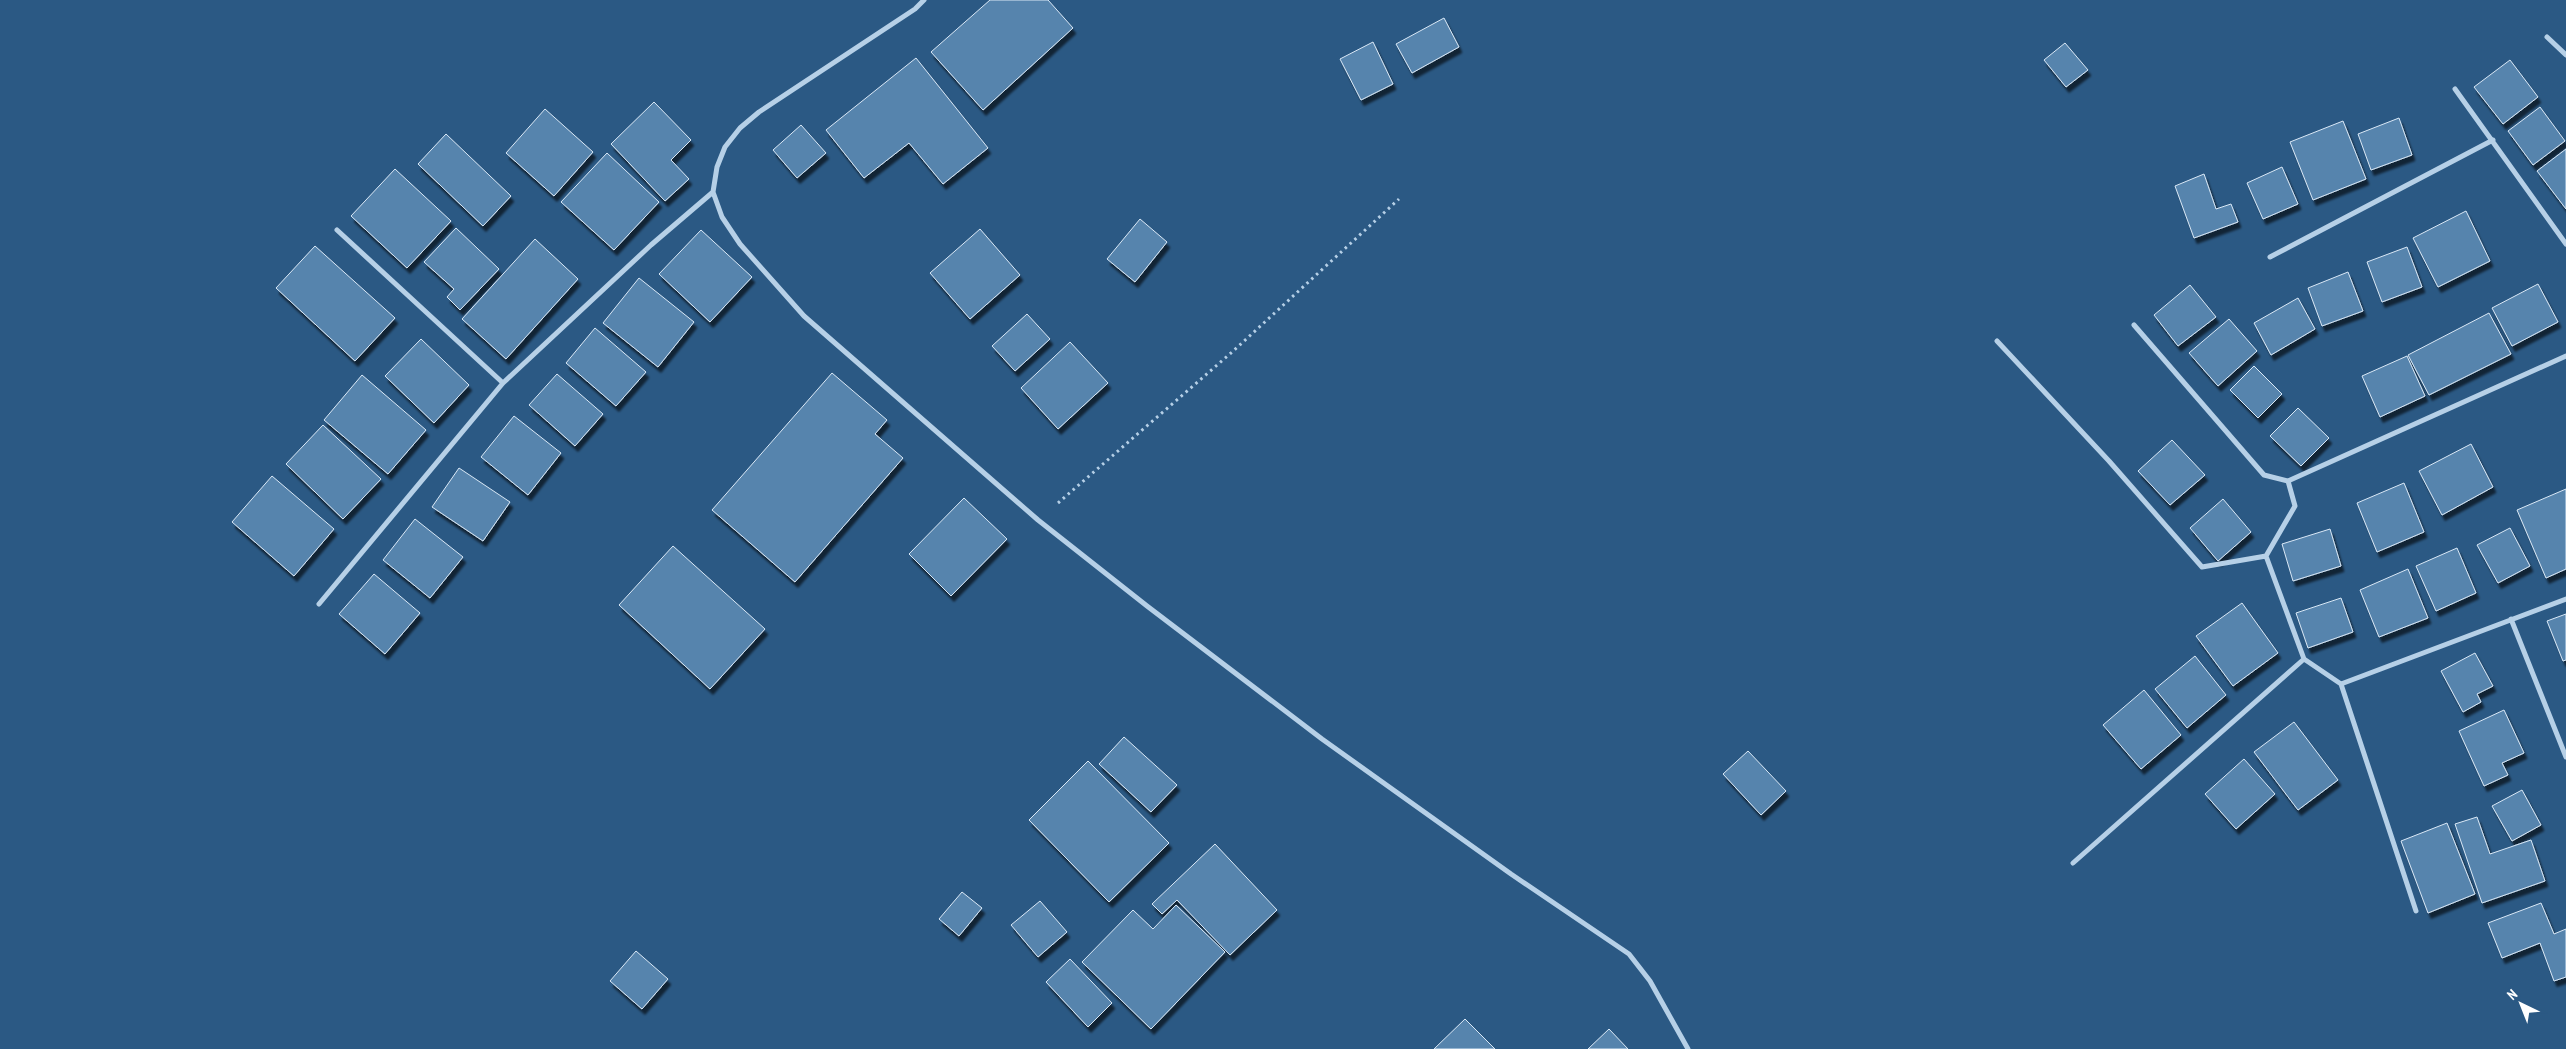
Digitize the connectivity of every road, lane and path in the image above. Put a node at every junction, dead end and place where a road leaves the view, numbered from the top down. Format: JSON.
{"nodes":[{"id":1,"x":924,"y":0,"type":"edge"},
{"id":2,"x":2547,"y":37,"type":"dead end"},
{"id":3,"x":2566,"y":55,"type":"edge"},
{"id":4,"x":2455,"y":89,"type":"dead end"},
{"id":5,"x":2493,"y":140,"type":"junction"},
{"id":6,"x":713,"y":192,"type":"junction"},
{"id":7,"x":1399,"y":199,"type":"dead end"},
{"id":8,"x":337,"y":230,"type":"dead end"},
{"id":9,"x":2566,"y":244,"type":"edge"},
{"id":10,"x":2270,"y":257,"type":"dead end"},
{"id":11,"x":2134,"y":325,"type":"dead end"},
{"id":12,"x":1997,"y":341,"type":"dead end"},
{"id":13,"x":2566,"y":356,"type":"edge"},
{"id":14,"x":503,"y":383,"type":"junction"},
{"id":15,"x":2288,"y":481,"type":"junction"},
{"id":16,"x":1038,"y":520,"type":"junction"},
{"id":17,"x":2266,"y":556,"type":"junction"},
{"id":18,"x":2566,"y":599,"type":"edge"},
{"id":19,"x":320,"y":604,"type":"dead end"},
{"id":20,"x":2511,"y":620,"type":"junction"},
{"id":21,"x":2304,"y":660,"type":"junction"},
{"id":22,"x":2341,"y":684,"type":"junction"},
{"id":23,"x":2566,"y":757,"type":"edge"},
{"id":24,"x":2073,"y":863,"type":"dead end"},
{"id":25,"x":2416,"y":911,"type":"dead end"},
{"id":26,"x":1688,"y":1049,"type":"edge"}],
"edges":[{"from":1,"to":6,"type":"street"},
{"from":2,"to":3,"type":"street"},
{"from":4,"to":5,"type":"street"},
{"from":5,"to":9,"type":"street"},
{"from":5,"to":10,"type":"street"},
{"from":6,"to":14,"type":"street"},
{"from":6,"to":16,"type":"street"},
{"from":7,"to":16,"type":"path"},
{"from":8,"to":14,"type":"street"},
{"from":11,"to":15,"type":"street"},
{"from":12,"to":17,"type":"street"},
{"from":13,"to":15,"type":"street"},
{"from":14,"to":19,"type":"street"},
{"from":15,"to":17,"type":"street"},
{"from":16,"to":26,"type":"street"},
{"from":17,"to":21,"type":"street"},
{"from":18,"to":20,"type":"street"},
{"from":20,"to":22,"type":"street"},
{"from":20,"to":23,"type":"street"},
{"from":21,"to":22,"type":"street"},
{"from":21,"to":24,"type":"street"},
{"from":22,"to":25,"type":"street"}]}
